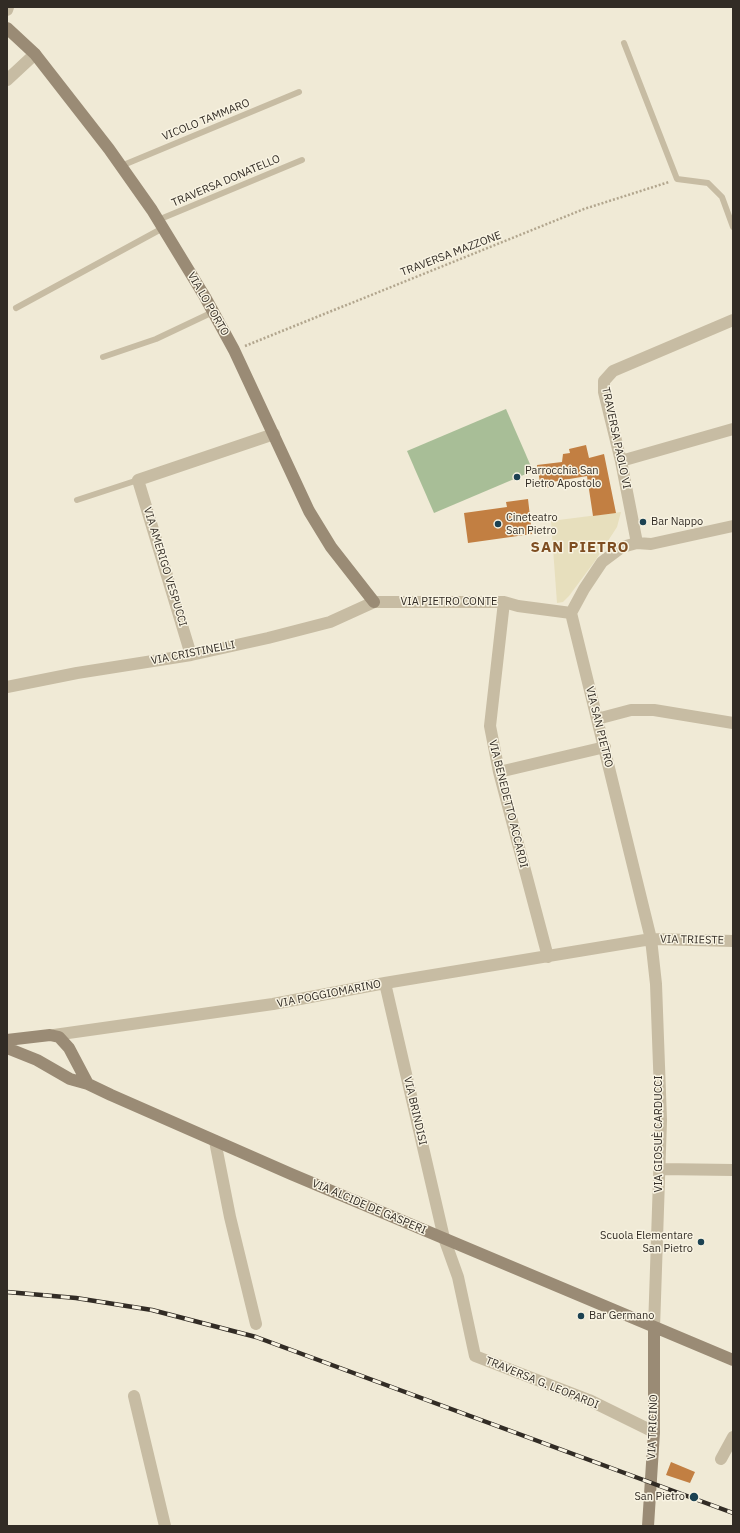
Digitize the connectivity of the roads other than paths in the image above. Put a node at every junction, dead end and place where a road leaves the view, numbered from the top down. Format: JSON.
{"nodes":[{"id":1,"x":8,"y":7,"type":"edge"},
{"id":2,"x":7,"y":10,"type":"edge"},
{"id":3,"x":7,"y":28,"type":"edge"},
{"id":4,"x":624,"y":43,"type":"dead end"},
{"id":5,"x":35,"y":54,"type":"junction"},
{"id":6,"x":7,"y":80,"type":"edge"},
{"id":7,"x":299,"y":92,"type":"dead end"},
{"id":8,"x":302,"y":160,"type":"dead end"},
{"id":9,"x":121,"y":166,"type":"junction"},
{"id":10,"x":161,"y":224,"type":"junction"},
{"id":11,"x":733,"y":227,"type":"edge"},
{"id":12,"x":16,"y":308,"type":"dead end"},
{"id":13,"x":213,"y":312,"type":"junction"},
{"id":14,"x":733,"y":320,"type":"edge"},
{"id":15,"x":103,"y":357,"type":"dead end"},
{"id":16,"x":733,"y":429,"type":"edge"},
{"id":17,"x":274,"y":434,"type":"junction"},
{"id":18,"x":621,"y":461,"type":"junction"},
{"id":19,"x":138,"y":480,"type":"junction"},
{"id":20,"x":77,"y":500,"type":"dead end"},
{"id":21,"x":733,"y":526,"type":"edge"},
{"id":22,"x":637,"y":543,"type":"junction"},
{"id":23,"x":374,"y":602,"type":"junction"},
{"id":24,"x":504,"y":602,"type":"junction"},
{"id":25,"x":571,"y":613,"type":"junction"},
{"id":26,"x":191,"y":655,"type":"junction"},
{"id":27,"x":7,"y":687,"type":"edge"},
{"id":28,"x":597,"y":719,"type":"junction"},
{"id":29,"x":733,"y":723,"type":"edge"},
{"id":30,"x":604,"y":747,"type":"junction"},
{"id":31,"x":499,"y":772,"type":"junction"},
{"id":32,"x":651,"y":939,"type":"junction"},
{"id":33,"x":733,"y":941,"type":"edge"},
{"id":34,"x":548,"y":957,"type":"junction"},
{"id":35,"x":385,"y":983,"type":"junction"},
{"id":36,"x":49,"y":1035,"type":"junction"},
{"id":37,"x":7,"y":1040,"type":"edge"},
{"id":38,"x":7,"y":1048,"type":"edge"},
{"id":39,"x":69,"y":1048,"type":"junction"},
{"id":40,"x":43,"y":1063,"type":"junction"},
{"id":41,"x":88,"y":1084,"type":"junction"},
{"id":42,"x":215,"y":1141,"type":"junction"},
{"id":43,"x":660,"y":1170,"type":"junction"},
{"id":44,"x":733,"y":1170,"type":"edge"},
{"id":45,"x":444,"y":1238,"type":"junction"},
{"id":46,"x":256,"y":1324,"type":"dead end"},
{"id":47,"x":654,"y":1328,"type":"junction"},
{"id":48,"x":733,"y":1360,"type":"edge"},
{"id":49,"x":134,"y":1396,"type":"dead end"},
{"id":50,"x":654,"y":1432,"type":"junction"},
{"id":51,"x":733,"y":1437,"type":"edge"},
{"id":52,"x":721,"y":1459,"type":"dead end"},
{"id":53,"x":165,"y":1526,"type":"edge"},
{"id":54,"x":648,"y":1526,"type":"edge"}],
"edges":[{"from":1,"to":2,"type":"street"},
{"from":3,"to":5,"type":"main road","name":"VIA LO PORTO"},
{"from":4,"to":11,"type":"lane"},
{"from":5,"to":6,"type":"street"},
{"from":5,"to":9,"type":"main road","name":"VIA LO PORTO"},
{"from":7,"to":9,"type":"lane","name":"VICOLO TAMMARO"},
{"from":8,"to":10,"type":"lane","name":"TRAVERSA DONATELLO"},
{"from":9,"to":10,"type":"main road","name":"VIA LO PORTO"},
{"from":10,"to":12,"type":"lane","name":"TRAVERSA DONATELLO"},
{"from":10,"to":13,"type":"main road","name":"VIA LO PORTO"},
{"from":13,"to":15,"type":"lane"},
{"from":13,"to":17,"type":"main road","name":"VIA LO PORTO"},
{"from":14,"to":18,"type":"street","name":"TRAVERSA PAOLO VI"},
{"from":16,"to":18,"type":"street"},
{"from":17,"to":19,"type":"street"},
{"from":17,"to":23,"type":"main road","name":"VIA LO PORTO"},
{"from":18,"to":22,"type":"street","name":"TRAVERSA PAOLO VI"},
{"from":19,"to":20,"type":"lane"},
{"from":19,"to":26,"type":"street","name":"VIA AMERIGO VESPUCCI"},
{"from":21,"to":22,"type":"street"},
{"from":22,"to":25,"type":"street"},
{"from":23,"to":24,"type":"street","name":"VIA PIETRO CONTE"},
{"from":23,"to":26,"type":"street","name":"VIA CRISTINELLI"},
{"from":24,"to":25,"type":"street","name":"VIA PIETRO CONTE"},
{"from":24,"to":31,"type":"street","name":"VIA BENEDETTO ACCARDI"},
{"from":25,"to":28,"type":"street","name":"VIA SAN PIETRO"},
{"from":26,"to":27,"type":"street","name":"VIA CRISTINELLI"},
{"from":28,"to":29,"type":"street"},
{"from":28,"to":30,"type":"street","name":"VIA SAN PIETRO"},
{"from":30,"to":31,"type":"street"},
{"from":30,"to":32,"type":"street","name":"VIA SAN PIETRO"},
{"from":31,"to":34,"type":"street","name":"VIA BENEDETTO ACCARDI"},
{"from":32,"to":33,"type":"street","name":"VIA TRIESTE"},
{"from":32,"to":34,"type":"street","name":"VIA POGGIOMARINO"},
{"from":32,"to":43,"type":"street","name":"VIA GIOSUÈ CARDUCCI"},
{"from":34,"to":35,"type":"street","name":"VIA POGGIOMARINO"},
{"from":35,"to":36,"type":"street","name":"VIA POGGIOMARINO"},
{"from":35,"to":45,"type":"street","name":"VIA BRINDISI"},
{"from":36,"to":37,"type":"main road","name":"VIA POGGIOMARINO"},
{"from":36,"to":39,"type":"main road"},
{"from":36,"to":40,"type":"main road"},
{"from":38,"to":40,"type":"main road","name":"VIA ALCIDE DE GASPERI"},
{"from":39,"to":40,"type":"main road"},
{"from":39,"to":41,"type":"main road"},
{"from":40,"to":41,"type":"main road","name":"VIA ALCIDE DE GASPERI"},
{"from":41,"to":42,"type":"main road","name":"VIA ALCIDE DE GASPERI"},
{"from":42,"to":45,"type":"main road","name":"VIA ALCIDE DE GASPERI"},
{"from":42,"to":46,"type":"street"},
{"from":43,"to":44,"type":"street"},
{"from":43,"to":47,"type":"street","name":"VIA GIOSUÈ CARDUCCI"},
{"from":45,"to":47,"type":"main road","name":"VIA ALCIDE DE GASPERI"},
{"from":45,"to":50,"type":"street","name":"TRAVERSA G. LEOPARDI"},
{"from":47,"to":48,"type":"main road","name":"VIA ALCIDE DE GASPERI"},
{"from":47,"to":50,"type":"main road","name":"VIA TRICINO"},
{"from":49,"to":53,"type":"street"},
{"from":50,"to":54,"type":"main road","name":"VIA TRICINO"},
{"from":51,"to":52,"type":"street"}]}
